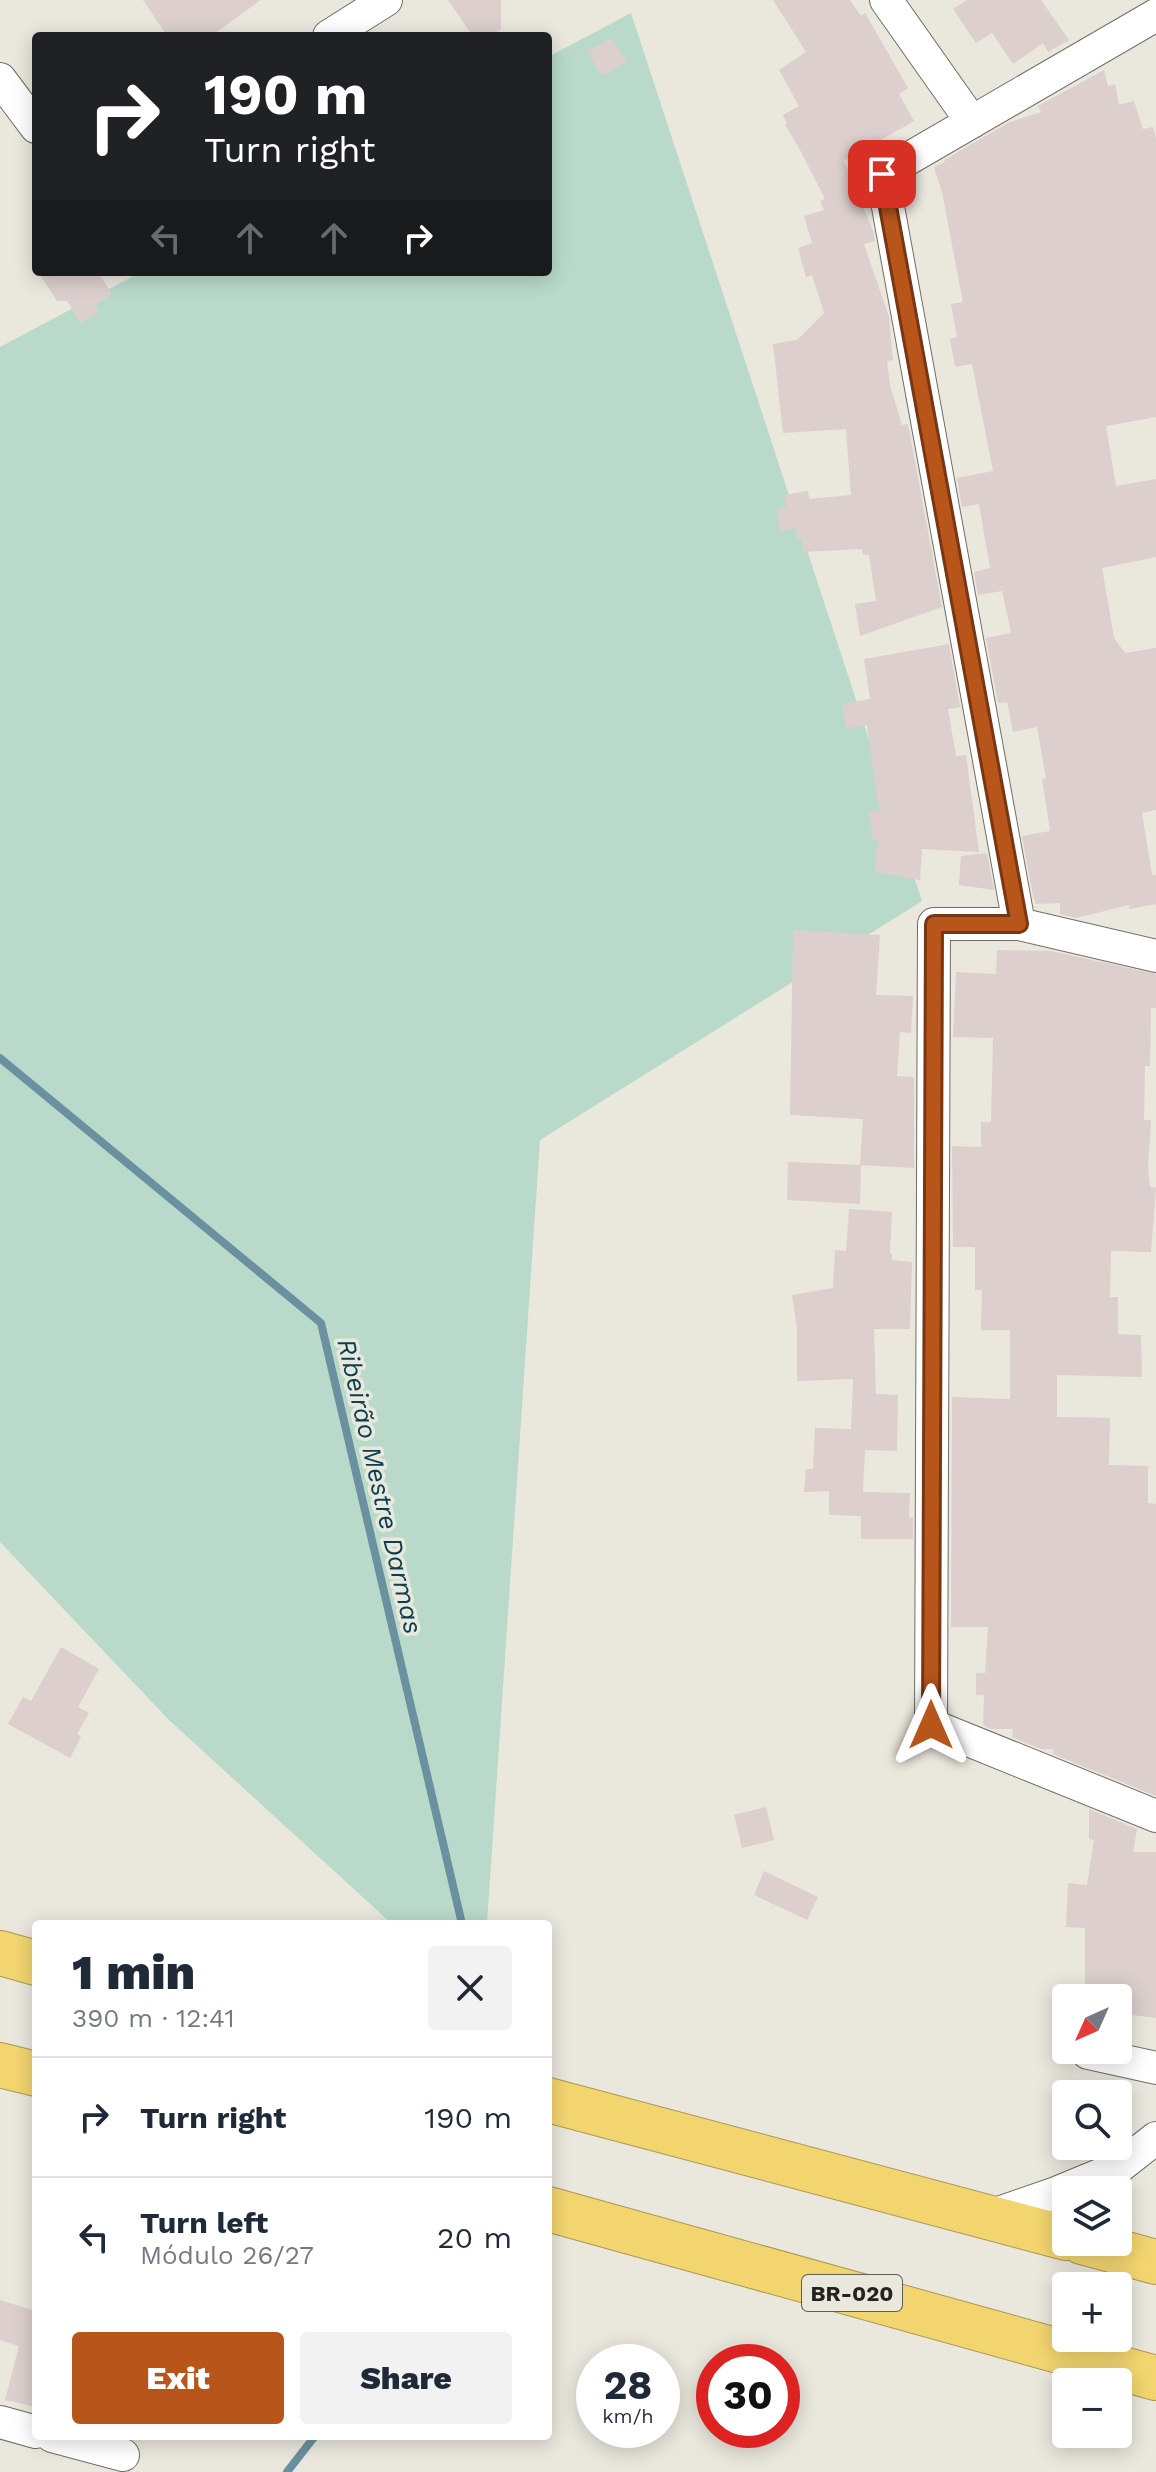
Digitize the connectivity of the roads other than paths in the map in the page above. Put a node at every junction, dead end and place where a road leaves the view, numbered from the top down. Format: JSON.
{"nodes":[{"id":1,"x":386,"y":0,"type":"edge"},
{"id":2,"x":886,"y":0,"type":"edge"},
{"id":3,"x":1152,"y":14,"type":"edge"},
{"id":4,"x":335,"y":32,"type":"edge"},
{"id":5,"x":0,"y":79,"type":"edge"},
{"id":6,"x":32,"y":122,"type":"edge"},
{"id":7,"x":972,"y":122,"type":"junction"},
{"id":8,"x":1019,"y":924,"type":"junction"},
{"id":9,"x":1156,"y":956,"type":"edge"},
{"id":10,"x":1156,"y":1816,"type":"edge"},
{"id":11,"x":0,"y":1953,"type":"edge"},
{"id":12,"x":32,"y":1962,"type":"edge"},
{"id":13,"x":1132,"y":2063,"type":"edge"},
{"id":14,"x":0,"y":2065,"type":"edge"},
{"id":15,"x":1156,"y":2068,"type":"edge"},
{"id":16,"x":32,"y":2073,"type":"edge"},
{"id":17,"x":552,"y":2101,"type":"edge"},
{"id":18,"x":1156,"y":2138,"type":"edge"},
{"id":19,"x":552,"y":2210,"type":"edge"},
{"id":20,"x":987,"y":2217,"type":"junction"},
{"id":21,"x":1052,"y":2234,"type":"edge"},
{"id":22,"x":1132,"y":2256,"type":"edge"},
{"id":23,"x":1156,"y":2262,"type":"edge"},
{"id":24,"x":1156,"y":2378,"type":"edge"},
{"id":25,"x":0,"y":2422,"type":"edge"},
{"id":26,"x":32,"y":2431,"type":"edge"},
{"id":27,"x":67,"y":2440,"type":"edge"},
{"id":28,"x":123,"y":2455,"type":"dead end"}],
"edges":[{"from":1,"to":4,"type":"street"},
{"from":2,"to":7,"type":"street"},
{"from":3,"to":7,"type":"street"},
{"from":5,"to":6,"type":"street"},
{"from":7,"to":8,"type":"street"},
{"from":8,"to":9,"type":"street"},
{"from":8,"to":10,"type":"street"},
{"from":11,"to":12,"type":"highway"},
{"from":13,"to":15,"type":"street"},
{"from":14,"to":16,"type":"highway"},
{"from":17,"to":20,"type":"highway"},
{"from":18,"to":20,"type":"street"},
{"from":19,"to":24,"type":"highway","number":"BR-020"},
{"from":20,"to":21,"type":"highway"},
{"from":22,"to":23,"type":"highway"},
{"from":25,"to":26,"type":"street"},
{"from":27,"to":28,"type":"street"}]}
